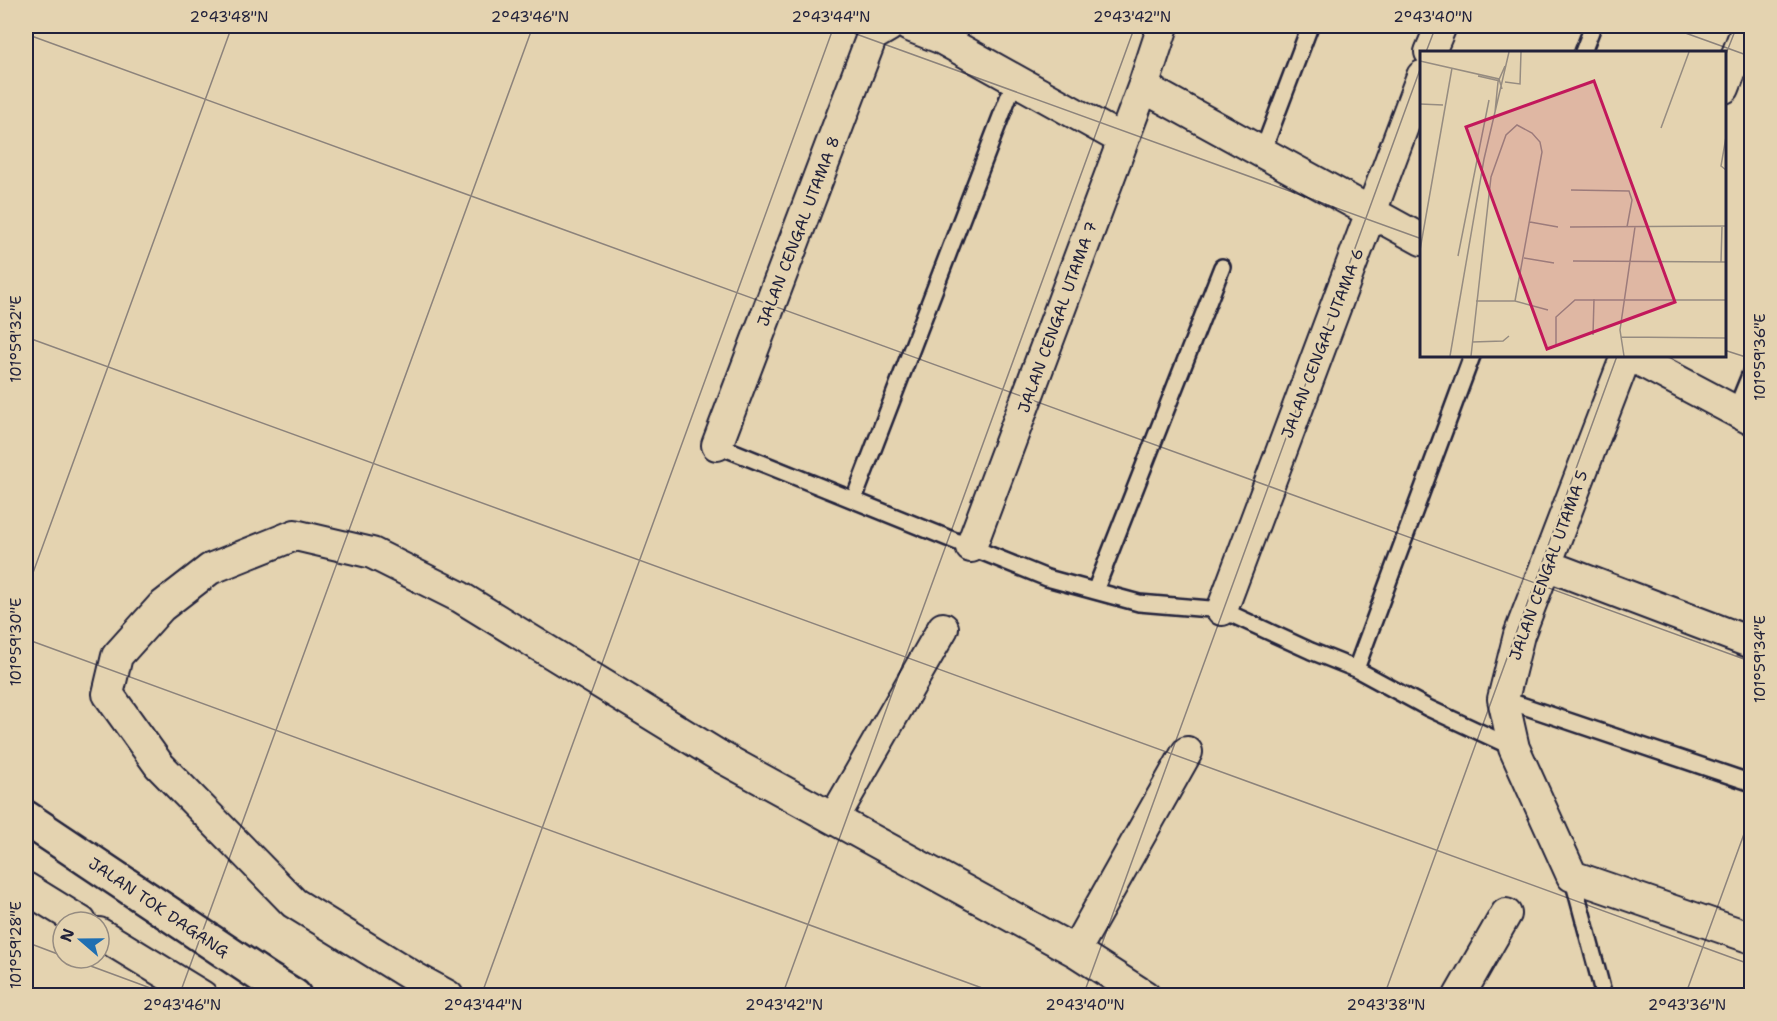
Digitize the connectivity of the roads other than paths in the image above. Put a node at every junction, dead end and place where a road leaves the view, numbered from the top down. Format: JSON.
{"nodes":[{"id":1,"x":889,"y":26,"type":"edge"},
{"id":2,"x":909,"y":26,"type":"edge"},
{"id":3,"x":1163,"y":26,"type":"edge"},
{"id":4,"x":1310,"y":26,"type":"edge"},
{"id":5,"x":1440,"y":26,"type":"edge"},
{"id":6,"x":1593,"y":26,"type":"edge"},
{"id":7,"x":1748,"y":26,"type":"edge"},
{"id":8,"x":1430,"y":51,"type":"edge"},
{"id":9,"x":1583,"y":51,"type":"edge"},
{"id":10,"x":1015,"y":80,"type":"junction"},
{"id":11,"x":1420,"y":81,"type":"edge"},
{"id":12,"x":1726,"y":85,"type":"edge"},
{"id":13,"x":1143,"y":87,"type":"junction"},
{"id":14,"x":1123,"y":140,"type":"junction"},
{"id":15,"x":1262,"y":153,"type":"junction"},
{"id":16,"x":1371,"y":212,"type":"junction"},
{"id":17,"x":1420,"y":239,"type":"edge"},
{"id":18,"x":1222,"y":267,"type":"dead end"},
{"id":19,"x":1472,"y":357,"type":"edge"},
{"id":20,"x":1626,"y":357,"type":"edge"},
{"id":21,"x":1633,"y":357,"type":"edge"},
{"id":22,"x":1752,"y":370,"type":"edge"},
{"id":23,"x":1743,"y":416,"type":"edge"},
{"id":24,"x":717,"y":445,"type":"joint"},
{"id":25,"x":854,"y":499,"type":"junction"},
{"id":26,"x":972,"y":547,"type":"junction"},
{"id":27,"x":1546,"y":565,"type":"junction"},
{"id":28,"x":1095,"y":591,"type":"junction"},
{"id":29,"x":1222,"y":610,"type":"junction"},
{"id":30,"x":943,"y":628,"type":"dead end"},
{"id":31,"x":1752,"y":643,"type":"edge"},
{"id":32,"x":1356,"y":669,"type":"junction"},
{"id":33,"x":1503,"y":699,"type":"junction"},
{"id":34,"x":1514,"y":748,"type":"junction"},
{"id":35,"x":1187,"y":752,"type":"dead end"},
{"id":36,"x":1752,"y":783,"type":"edge"},
{"id":37,"x":26,"y":818,"type":"edge"},
{"id":38,"x":834,"y":818,"type":"junction"},
{"id":39,"x":1572,"y":876,"type":"junction"},
{"id":40,"x":26,"y":888,"type":"edge"},
{"id":41,"x":62,"y":910,"type":"edge"},
{"id":42,"x":1506,"y":914,"type":"dead end"},
{"id":43,"x":1752,"y":938,"type":"edge"},
{"id":44,"x":111,"y":940,"type":"edge"},
{"id":45,"x":1075,"y":951,"type":"junction"},
{"id":46,"x":412,"y":988,"type":"edge"},
{"id":47,"x":202,"y":996,"type":"edge"},
{"id":48,"x":294,"y":996,"type":"edge"},
{"id":49,"x":448,"y":996,"type":"edge"},
{"id":50,"x":1145,"y":996,"type":"edge"},
{"id":51,"x":1459,"y":996,"type":"edge"},
{"id":52,"x":1604,"y":996,"type":"edge"}],
"edges":[{"from":1,"to":24,"type":"street","name":"JALAN CENGAL UTAMA 8"},
{"from":2,"to":10,"type":"street"},
{"from":3,"to":13,"type":"street","name":"JALAN CENGAL UTAMA 7"},
{"from":4,"to":15,"type":"lane"},
{"from":5,"to":8,"type":"street"},
{"from":6,"to":9,"type":"lane"},
{"from":7,"to":12,"type":"street"},
{"from":10,"to":14,"type":"street"},
{"from":10,"to":25,"type":"lane"},
{"from":11,"to":16,"type":"street","name":"JALAN CENGAL UTAMA 6"},
{"from":13,"to":14,"type":"street","name":"JALAN CENGAL UTAMA 7"},
{"from":13,"to":15,"type":"street"},
{"from":14,"to":26,"type":"street","name":"JALAN CENGAL UTAMA 7"},
{"from":15,"to":16,"type":"street"},
{"from":16,"to":17,"type":"street"},
{"from":16,"to":29,"type":"street","name":"JALAN CENGAL UTAMA 6"},
{"from":18,"to":28,"type":"lane"},
{"from":19,"to":32,"type":"lane"},
{"from":20,"to":27,"type":"street","name":"JALAN CENGAL UTAMA 5"},
{"from":21,"to":23,"type":"street"},
{"from":22,"to":23,"type":"lane"},
{"from":24,"to":25,"type":"lane"},
{"from":25,"to":26,"type":"lane"},
{"from":26,"to":28,"type":"lane"},
{"from":27,"to":31,"type":"street"},
{"from":27,"to":33,"type":"street","name":"JALAN CENGAL UTAMA 5"},
{"from":28,"to":29,"type":"lane"},
{"from":29,"to":32,"type":"lane"},
{"from":30,"to":38,"type":"street"},
{"from":32,"to":34,"type":"lane"},
{"from":33,"to":34,"type":"street","name":"JALAN CENGAL UTAMA 5"},
{"from":33,"to":36,"type":"lane"},
{"from":34,"to":39,"type":"street","name":"JALAN CENGAL UTAMA 5"},
{"from":35,"to":45,"type":"street"},
{"from":37,"to":48,"type":"street","name":"JALAN TOK DAGANG"},
{"from":38,"to":45,"type":"street"},
{"from":38,"to":46,"type":"street"},
{"from":39,"to":43,"type":"street"},
{"from":39,"to":52,"type":"lane"},
{"from":40,"to":41,"type":"street"},
{"from":42,"to":51,"type":"street"},
{"from":44,"to":47,"type":"street"},
{"from":45,"to":50,"type":"street"},
{"from":46,"to":49,"type":"street"}]}
